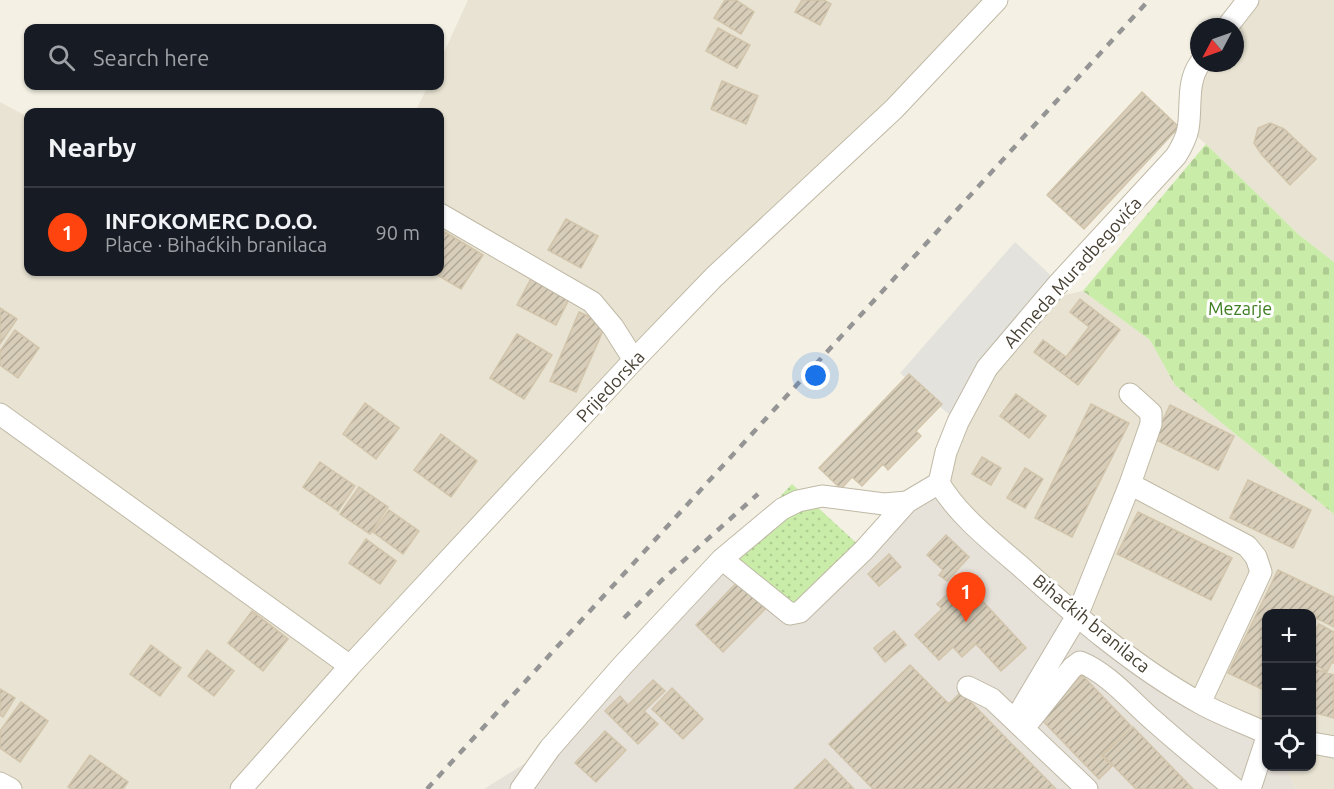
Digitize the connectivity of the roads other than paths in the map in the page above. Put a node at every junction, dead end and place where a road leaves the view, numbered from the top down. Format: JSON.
{"nodes":[{"id":1,"x":997,"y":0,"type":"edge"},
{"id":2,"x":1248,"y":0,"type":"edge"},
{"id":3,"x":1234,"y":18,"type":"edge"},
{"id":4,"x":1197,"y":72,"type":"edge"},
{"id":5,"x":444,"y":216,"type":"edge"},
{"id":6,"x":634,"y":360,"type":"junction"},
{"id":7,"x":1130,"y":394,"type":"dead end"},
{"id":8,"x":0,"y":414,"type":"edge"},
{"id":9,"x":939,"y":483,"type":"junction"},
{"id":10,"x":1130,"y":484,"type":"junction"},
{"id":11,"x":907,"y":502,"type":"junction"},
{"id":12,"x":722,"y":559,"type":"junction"},
{"id":13,"x":1077,"y":616,"type":"junction"},
{"id":14,"x":1125,"y":653,"type":"junction"},
{"id":15,"x":350,"y":666,"type":"junction"},
{"id":16,"x":1106,"y":678,"type":"junction"},
{"id":17,"x":968,"y":687,"type":"dead end"},
{"id":18,"x":1200,"y":703,"type":"junction"},
{"id":19,"x":1020,"y":724,"type":"junction"},
{"id":20,"x":1262,"y":731,"type":"edge"},
{"id":21,"x":1316,"y":744,"type":"edge"},
{"id":22,"x":1334,"y":747,"type":"edge"},
{"id":23,"x":1262,"y":751,"type":"edge"},
{"id":24,"x":0,"y":783,"type":"edge"},
{"id":25,"x":11,"y":789,"type":"edge"},
{"id":26,"x":241,"y":789,"type":"edge"},
{"id":27,"x":521,"y":789,"type":"edge"},
{"id":28,"x":1088,"y":789,"type":"edge"},
{"id":29,"x":1248,"y":789,"type":"edge"}],
"edges":[{"from":1,"to":6,"type":"street","name":"Prijedorska"},
{"from":2,"to":3,"type":"street"},
{"from":4,"to":9,"type":"street","name":"Ahmeda Muradbegovića"},
{"from":5,"to":6,"type":"street"},
{"from":6,"to":15,"type":"street","name":"Prijedorska"},
{"from":7,"to":10,"type":"street"},
{"from":8,"to":15,"type":"street"},
{"from":9,"to":11,"type":"street"},
{"from":9,"to":13,"type":"street","name":"Bihaćkih branilaca"},
{"from":10,"to":13,"type":"street"},
{"from":10,"to":18,"type":"street"},
{"from":11,"to":12,"type":"street"},
{"from":11,"to":12,"type":"street"},
{"from":12,"to":27,"type":"street"},
{"from":13,"to":14,"type":"street","name":"Bihaćkih branilaca"},
{"from":13,"to":19,"type":"street"},
{"from":14,"to":16,"type":"street"},
{"from":14,"to":18,"type":"street","name":"Bihaćkih branilaca"},
{"from":15,"to":26,"type":"street","name":"Prijedorska"},
{"from":16,"to":19,"type":"street"},
{"from":16,"to":29,"type":"street"},
{"from":17,"to":19,"type":"street"},
{"from":18,"to":20,"type":"street","name":"Bihaćkih branilaca"},
{"from":19,"to":28,"type":"street"},
{"from":21,"to":22,"type":"street"},
{"from":23,"to":29,"type":"street"},
{"from":24,"to":25,"type":"street"}]}
